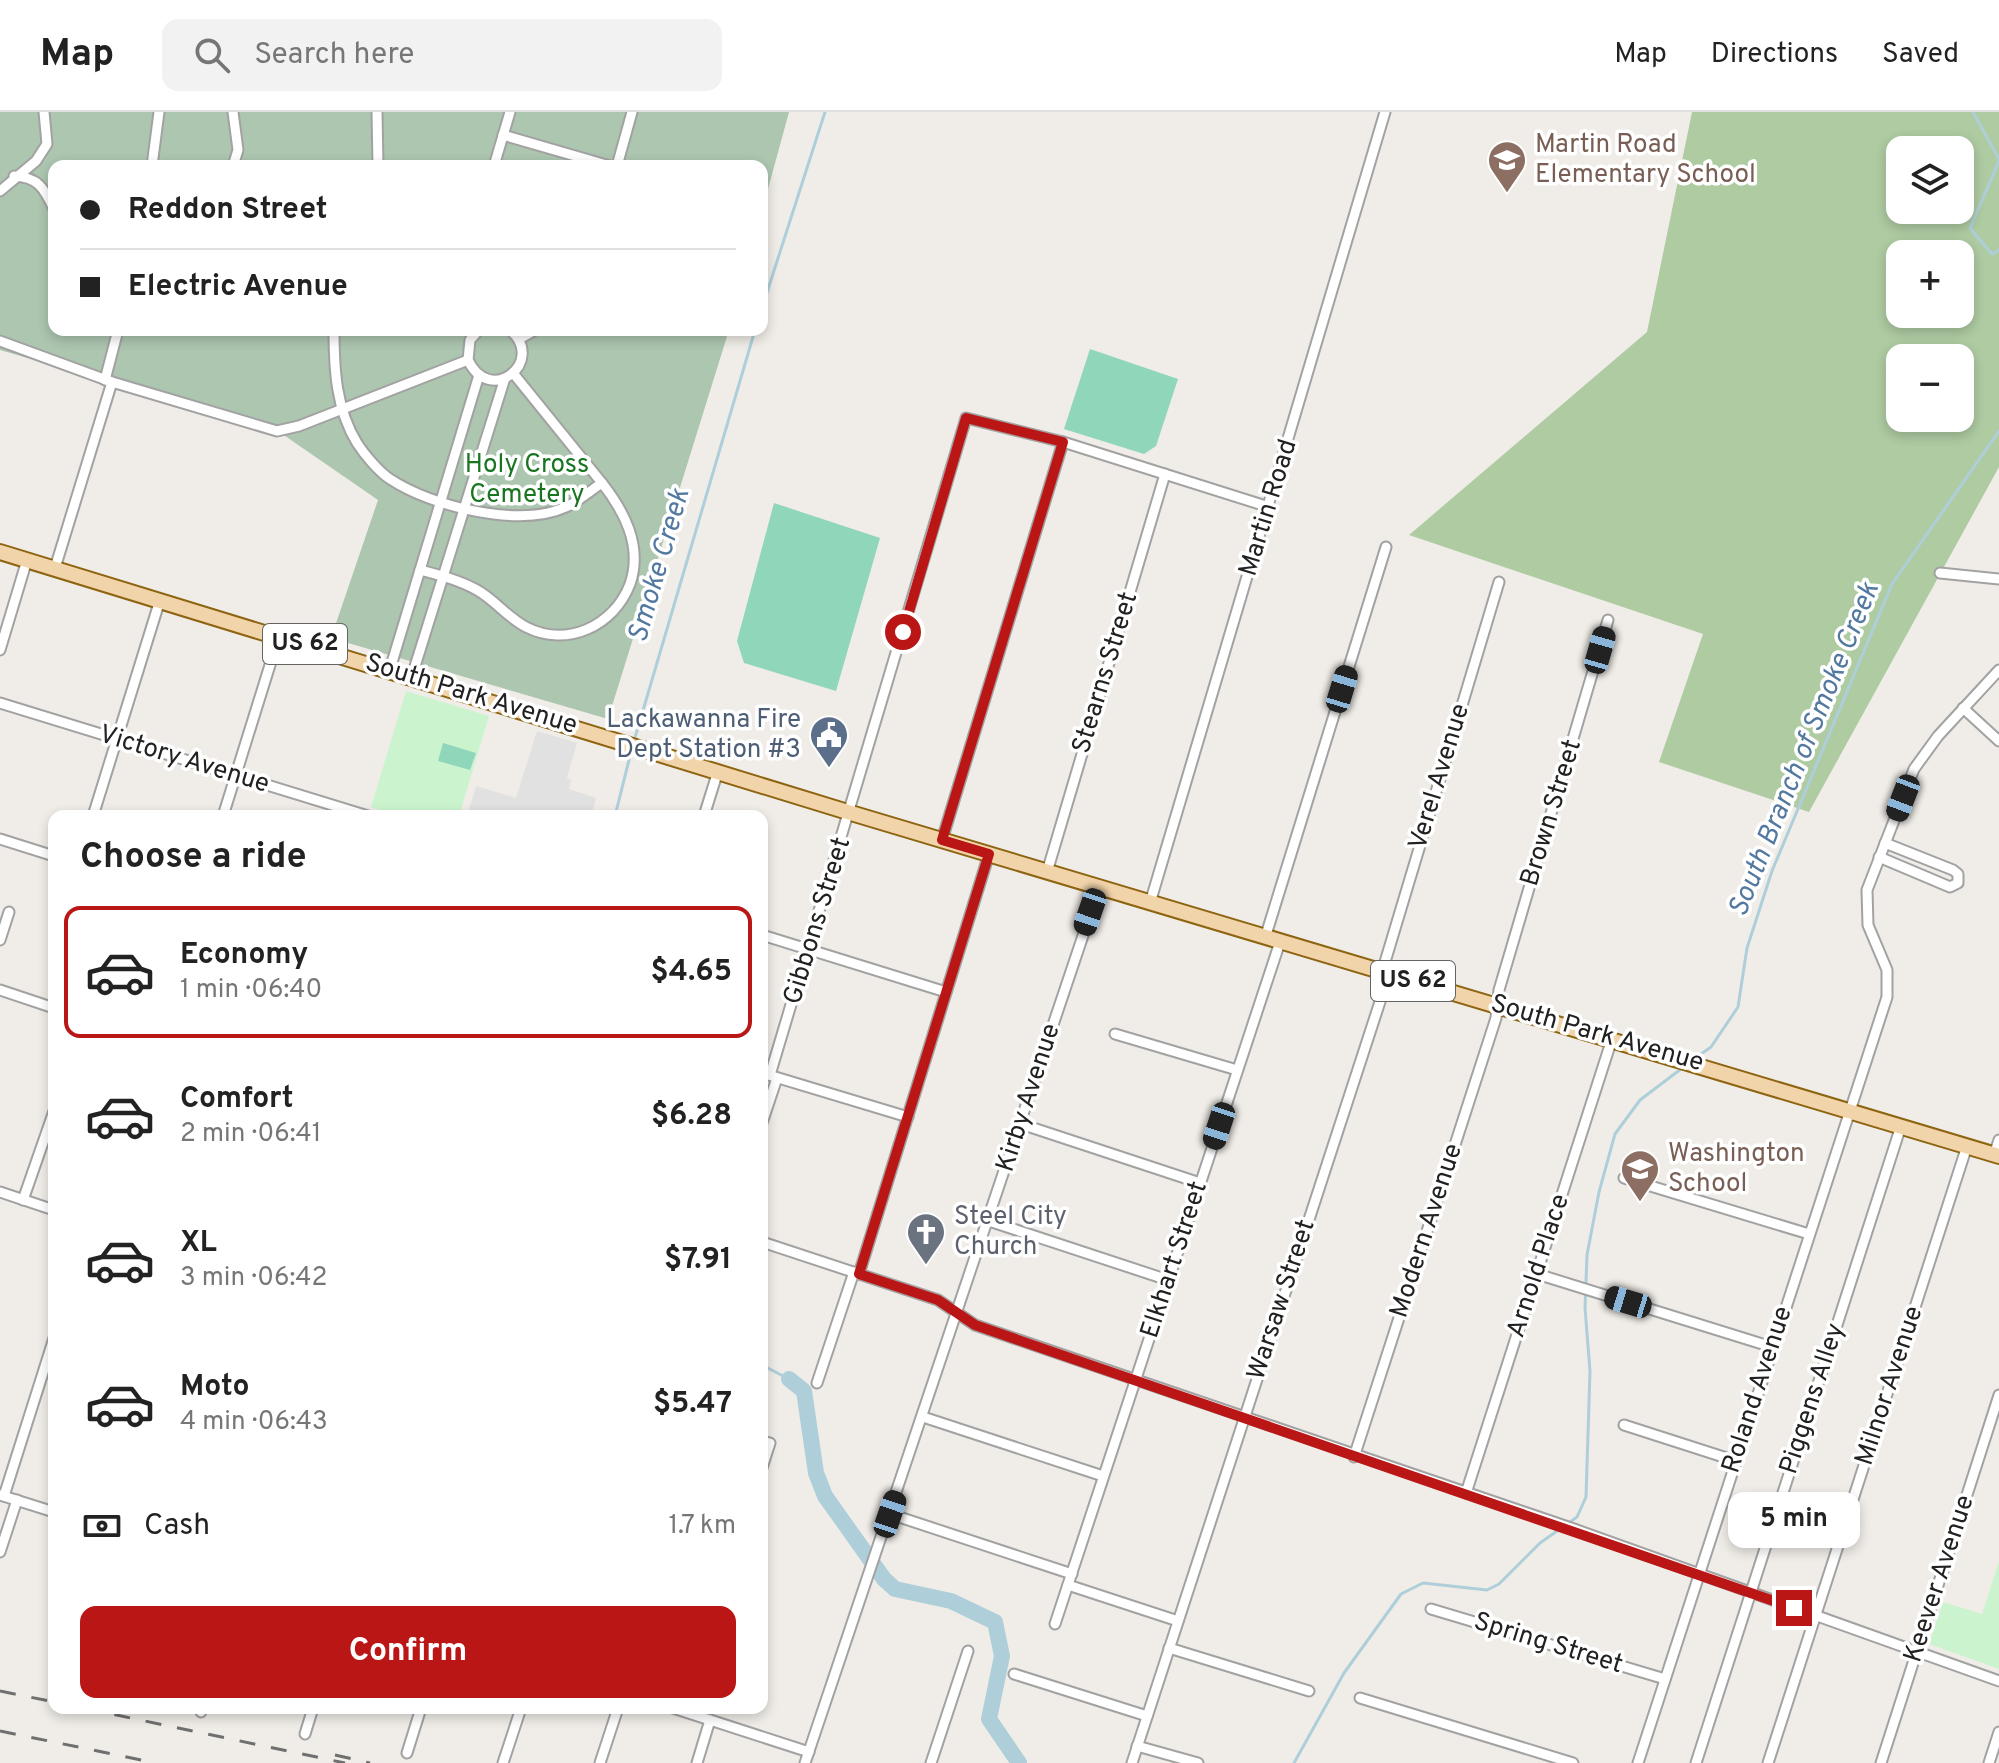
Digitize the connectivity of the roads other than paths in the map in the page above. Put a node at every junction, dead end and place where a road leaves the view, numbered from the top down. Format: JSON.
{"nodes":[{"id":1,"x":44,"y":112,"type":"edge"},
{"id":2,"x":159,"y":112,"type":"edge"},
{"id":3,"x":233,"y":112,"type":"edge"},
{"id":4,"x":377,"y":112,"type":"edge"},
{"id":5,"x":510,"y":112,"type":"edge"},
{"id":6,"x":632,"y":112,"type":"edge"},
{"id":7,"x":1385,"y":112,"type":"edge"},
{"id":8,"x":503,"y":135,"type":"junction"},
{"id":9,"x":153,"y":160,"type":"edge"},
{"id":10,"x":235,"y":160,"type":"edge"},
{"id":11,"x":378,"y":160,"type":"edge"},
{"id":12,"x":496,"y":160,"type":"edge"},
{"id":13,"x":589,"y":160,"type":"edge"},
{"id":14,"x":619,"y":160,"type":"edge"},
{"id":15,"x":14,"y":176,"type":"junction"},
{"id":16,"x":0,"y":191,"type":"edge"},
{"id":17,"x":48,"y":198,"type":"edge"},
{"id":18,"x":117,"y":336,"type":"edge"},
{"id":19,"x":334,"y":336,"type":"edge"},
{"id":20,"x":474,"y":336,"type":"edge"},
{"id":21,"x":516,"y":336,"type":"edge"},
{"id":22,"x":524,"y":336,"type":"edge"},
{"id":23,"x":519,"y":339,"type":"junction"},
{"id":24,"x":0,"y":341,"type":"edge"},
{"id":25,"x":468,"y":360,"type":"junction"},
{"id":26,"x":479,"y":375,"type":"junction"},
{"id":27,"x":509,"y":375,"type":"junction"},
{"id":28,"x":109,"y":382,"type":"junction"},
{"id":29,"x":342,"y":408,"type":"junction"},
{"id":30,"x":1063,"y":442,"type":"junction"},
{"id":31,"x":1165,"y":474,"type":"junction"},
{"id":32,"x":602,"y":483,"type":"junction"},
{"id":33,"x":441,"y":500,"type":"junction"},
{"id":34,"x":465,"y":507,"type":"junction"},
{"id":35,"x":1269,"y":507,"type":"junction"},
{"id":36,"x":1386,"y":547,"type":"dead end"},
{"id":37,"x":0,"y":552,"type":"edge"},
{"id":38,"x":27,"y":560,"type":"junction"},
{"id":39,"x":55,"y":568,"type":"junction"},
{"id":40,"x":420,"y":570,"type":"junction"},
{"id":41,"x":1940,"y":573,"type":"dead end"},
{"id":42,"x":443,"y":577,"type":"junction"},
{"id":43,"x":1999,"y":579,"type":"edge"},
{"id":44,"x":1499,"y":582,"type":"dead end"},
{"id":45,"x":160,"y":600,"type":"junction"},
{"id":46,"x":1608,"y":620,"type":"dead end"},
{"id":47,"x":279,"y":636,"type":"junction"},
{"id":48,"x":0,"y":650,"type":"edge"},
{"id":49,"x":390,"y":669,"type":"junction"},
{"id":50,"x":1999,"y":670,"type":"edge"},
{"id":51,"x":412,"y":676,"type":"junction"},
{"id":52,"x":0,"y":703,"type":"edge"},
{"id":53,"x":1963,"y":708,"type":"junction"},
{"id":54,"x":117,"y":739,"type":"junction"},
{"id":55,"x":1999,"y":741,"type":"edge"},
{"id":56,"x":718,"y":771,"type":"junction"},
{"id":57,"x":235,"y":775,"type":"junction"},
{"id":58,"x":95,"y":810,"type":"edge"},
{"id":59,"x":225,"y":810,"type":"edge"},
{"id":60,"x":349,"y":810,"type":"edge"},
{"id":61,"x":706,"y":810,"type":"edge"},
{"id":62,"x":851,"y":813,"type":"junction"},
{"id":63,"x":0,"y":839,"type":"edge"},
{"id":64,"x":942,"y":840,"type":"junction"},
{"id":65,"x":1885,"y":843,"type":"junction"},
{"id":66,"x":48,"y":854,"type":"edge"},
{"id":67,"x":989,"y":854,"type":"junction"},
{"id":68,"x":1879,"y":857,"type":"junction"},
{"id":69,"x":1047,"y":872,"type":"junction"},
{"id":70,"x":1099,"y":888,"type":"junction"},
{"id":71,"x":1150,"y":903,"type":"junction"},
{"id":72,"x":9,"y":912,"type":"dead end"},
{"id":73,"x":768,"y":937,"type":"edge"},
{"id":74,"x":0,"y":940,"type":"edge"},
{"id":75,"x":1272,"y":940,"type":"junction"},
{"id":76,"x":809,"y":950,"type":"junction"},
{"id":77,"x":1385,"y":973,"type":"junction"},
{"id":78,"x":0,"y":990,"type":"edge"},
{"id":79,"x":946,"y":992,"type":"junction"},
{"id":80,"x":1498,"y":1005,"type":"junction"},
{"id":81,"x":48,"y":1006,"type":"edge"},
{"id":82,"x":1115,"y":1034,"type":"dead end"},
{"id":83,"x":1612,"y":1039,"type":"junction"},
{"id":84,"x":1237,"y":1070,"type":"junction"},
{"id":85,"x":770,"y":1075,"type":"edge"},
{"id":86,"x":1851,"y":1110,"type":"junction"},
{"id":87,"x":908,"y":1117,"type":"junction"},
{"id":88,"x":1021,"y":1124,"type":"junction"},
{"id":89,"x":1901,"y":1126,"type":"junction"},
{"id":90,"x":48,"y":1128,"type":"edge"},
{"id":91,"x":1967,"y":1146,"type":"junction"},
{"id":92,"x":1997,"y":1150,"type":"edge"},
{"id":93,"x":1624,"y":1178,"type":"dead end"},
{"id":94,"x":1200,"y":1183,"type":"junction"},
{"id":95,"x":0,"y":1192,"type":"edge"},
{"id":96,"x":23,"y":1200,"type":"junction"},
{"id":97,"x":48,"y":1208,"type":"edge"},
{"id":98,"x":989,"y":1221,"type":"junction"},
{"id":99,"x":1809,"y":1234,"type":"junction"},
{"id":100,"x":768,"y":1244,"type":"edge"},
{"id":101,"x":857,"y":1273,"type":"junction"},
{"id":102,"x":1537,"y":1274,"type":"junction"},
{"id":103,"x":1168,"y":1280,"type":"junction"},
{"id":104,"x":958,"y":1313,"type":"junction"},
{"id":105,"x":1772,"y":1347,"type":"junction"},
{"id":106,"x":48,"y":1356,"type":"edge"},
{"id":107,"x":1135,"y":1378,"type":"junction"},
{"id":108,"x":817,"y":1383,"type":"dead end"},
{"id":109,"x":1999,"y":1395,"type":"edge"},
{"id":110,"x":923,"y":1417,"type":"junction"},
{"id":111,"x":1243,"y":1419,"type":"junction"},
{"id":112,"x":1624,"y":1425,"type":"dead end"},
{"id":113,"x":1354,"y":1457,"type":"junction"},
{"id":114,"x":1736,"y":1461,"type":"junction"},
{"id":115,"x":1103,"y":1476,"type":"junction"},
{"id":116,"x":1466,"y":1493,"type":"junction"},
{"id":117,"x":2,"y":1495,"type":"edge"},
{"id":118,"x":17,"y":1500,"type":"junction"},
{"id":119,"x":48,"y":1510,"type":"edge"},
{"id":120,"x":890,"y":1514,"type":"junction"},
{"id":121,"x":0,"y":1552,"type":"edge"},
{"id":122,"x":1072,"y":1574,"type":"junction"},
{"id":123,"x":1699,"y":1574,"type":"junction"},
{"id":124,"x":1068,"y":1585,"type":"junction"},
{"id":125,"x":1751,"y":1593,"type":"junction"},
{"id":126,"x":1431,"y":1609,"type":"dead end"},
{"id":127,"x":1816,"y":1616,"type":"junction"},
{"id":128,"x":1178,"y":1621,"type":"junction"},
{"id":129,"x":1055,"y":1624,"type":"dead end"},
{"id":130,"x":1169,"y":1648,"type":"junction"},
{"id":131,"x":968,"y":1651,"type":"dead end"},
{"id":132,"x":1916,"y":1652,"type":"junction"},
{"id":133,"x":1014,"y":1674,"type":"dead end"},
{"id":134,"x":1665,"y":1679,"type":"junction"},
{"id":135,"x":1999,"y":1681,"type":"edge"},
{"id":136,"x":1309,"y":1691,"type":"dead end"},
{"id":137,"x":1360,"y":1698,"type":"dead end"},
{"id":138,"x":311,"y":1714,"type":"edge"},
{"id":139,"x":419,"y":1714,"type":"edge"},
{"id":140,"x":519,"y":1714,"type":"edge"},
{"id":141,"x":616,"y":1714,"type":"edge"},
{"id":142,"x":695,"y":1714,"type":"edge"},
{"id":143,"x":1147,"y":1716,"type":"junction"},
{"id":144,"x":710,"y":1720,"type":"junction"},
{"id":145,"x":1999,"y":1732,"type":"edge"},
{"id":146,"x":305,"y":1734,"type":"dead end"},
{"id":147,"x":1137,"y":1746,"type":"junction"},
{"id":148,"x":809,"y":1752,"type":"junction"},
{"id":149,"x":407,"y":1753,"type":"dead end"},
{"id":150,"x":503,"y":1763,"type":"edge"},
{"id":151,"x":600,"y":1763,"type":"edge"},
{"id":152,"x":697,"y":1763,"type":"edge"},
{"id":153,"x":805,"y":1763,"type":"edge"},
{"id":154,"x":931,"y":1763,"type":"edge"},
{"id":155,"x":1132,"y":1763,"type":"edge"},
{"id":156,"x":1198,"y":1763,"type":"edge"},
{"id":157,"x":1573,"y":1763,"type":"edge"},
{"id":158,"x":1638,"y":1763,"type":"edge"},
{"id":159,"x":1696,"y":1763,"type":"edge"},
{"id":160,"x":1768,"y":1763,"type":"edge"},
{"id":161,"x":1881,"y":1763,"type":"edge"},
{"id":162,"x":1989,"y":1763,"type":"edge"}],
"edges":[{"from":1,"to":15,"type":"street"},
{"from":2,"to":9,"type":"street"},
{"from":3,"to":10,"type":"street"},
{"from":4,"to":11,"type":"street"},
{"from":5,"to":8,"type":"street"},
{"from":6,"to":14,"type":"street"},
{"from":7,"to":35,"type":"street","name":"Martin Road"},
{"from":8,"to":12,"type":"street"},
{"from":8,"to":13,"type":"street"},
{"from":15,"to":16,"type":"street"},
{"from":15,"to":17,"type":"street"},
{"from":18,"to":28,"type":"street"},
{"from":19,"to":29,"type":"street"},
{"from":20,"to":25,"type":"street"},
{"from":21,"to":23,"type":"street"},
{"from":22,"to":23,"type":"street"},
{"from":23,"to":27,"type":"street"},
{"from":24,"to":28,"type":"street"},
{"from":25,"to":26,"type":"street"},
{"from":25,"to":29,"type":"street"},
{"from":26,"to":27,"type":"street"},
{"from":26,"to":33,"type":"street"},
{"from":27,"to":32,"type":"street"},
{"from":27,"to":34,"type":"street"},
{"from":28,"to":29,"type":"street"},
{"from":28,"to":39,"type":"street"},
{"from":29,"to":33,"type":"street"},
{"from":30,"to":31,"type":"street"},
{"from":30,"to":62,"type":"street","name":"Gibbons Street"},
{"from":30,"to":64,"type":"street"},
{"from":31,"to":35,"type":"street"},
{"from":31,"to":69,"type":"street","name":"Stearns Street"},
{"from":32,"to":34,"type":"street"},
{"from":32,"to":42,"type":"street"},
{"from":33,"to":34,"type":"street"},
{"from":33,"to":40,"type":"street"},
{"from":34,"to":42,"type":"street"},
{"from":35,"to":71,"type":"street","name":"Martin Road"},
{"from":36,"to":75,"type":"street","name":"Elkhart Street"},
{"from":37,"to":38,"type":"main road","name":"South Park Avenue","number":"US 62"},
{"from":38,"to":39,"type":"main road","name":"South Park Avenue","number":"US 62"},
{"from":38,"to":48,"type":"street"},
{"from":39,"to":45,"type":"main road","name":"South Park Avenue","number":"US 62"},
{"from":40,"to":42,"type":"street"},
{"from":40,"to":49,"type":"street"},
{"from":41,"to":43,"type":"street"},
{"from":42,"to":51,"type":"street"},
{"from":44,"to":77,"type":"street","name":"Verel Avenue"},
{"from":45,"to":47,"type":"main road","name":"South Park Avenue","number":"US 62"},
{"from":45,"to":54,"type":"street"},
{"from":46,"to":80,"type":"street","name":"Brown Street"},
{"from":47,"to":49,"type":"main road","name":"South Park Avenue","number":"US 62"},
{"from":47,"to":57,"type":"street"},
{"from":49,"to":51,"type":"main road","name":"South Park Avenue","number":"US 62"},
{"from":50,"to":53,"type":"street","name":"Roland Avenue"},
{"from":51,"to":56,"type":"main road","name":"South Park Avenue","number":"US 62"},
{"from":52,"to":54,"type":"street","name":"Victory Avenue"},
{"from":53,"to":55,"type":"street"},
{"from":53,"to":65,"type":"street","name":"Roland Avenue"},
{"from":54,"to":57,"type":"street","name":"Victory Avenue"},
{"from":54,"to":58,"type":"street"},
{"from":56,"to":61,"type":"street"},
{"from":56,"to":62,"type":"main road","name":"South Park Avenue","number":"US 62"},
{"from":57,"to":59,"type":"street"},
{"from":57,"to":60,"type":"street","name":"Victory Avenue"},
{"from":62,"to":64,"type":"main road","name":"South Park Avenue","number":"US 62"},
{"from":62,"to":76,"type":"street","name":"Gibbons Street"},
{"from":63,"to":66,"type":"street"},
{"from":64,"to":67,"type":"main road","name":"South Park Avenue","number":"US 62"},
{"from":65,"to":68,"type":"street","name":"Roland Avenue"},
{"from":65,"to":68,"type":"street"},
{"from":67,"to":69,"type":"main road","name":"South Park Avenue","number":"US 62"},
{"from":67,"to":79,"type":"street"},
{"from":68,"to":86,"type":"street","name":"Roland Avenue"},
{"from":69,"to":70,"type":"main road","name":"South Park Avenue","number":"US 62"},
{"from":70,"to":71,"type":"main road","name":"South Park Avenue","number":"US 62"},
{"from":70,"to":88,"type":"street","name":"Kirby Avenue"},
{"from":71,"to":75,"type":"main road","name":"South Park Avenue","number":"US 62"},
{"from":72,"to":74,"type":"street"},
{"from":73,"to":76,"type":"street"},
{"from":75,"to":77,"type":"main road","name":"South Park Avenue","number":"US 62"},
{"from":75,"to":84,"type":"street","name":"Elkhart Street"},
{"from":76,"to":79,"type":"street"},
{"from":76,"to":85,"type":"street","name":"Gibbons Street"},
{"from":77,"to":80,"type":"main road","name":"South Park Avenue","number":"US 62"},
{"from":77,"to":111,"type":"street","name":"Warsaw Street"},
{"from":78,"to":81,"type":"street"},
{"from":79,"to":87,"type":"street"},
{"from":80,"to":83,"type":"main road","name":"South Park Avenue","number":"US 62"},
{"from":80,"to":113,"type":"street","name":"Modern Avenue"},
{"from":82,"to":84,"type":"street"},
{"from":83,"to":86,"type":"main road","name":"South Park Avenue","number":"US 62"},
{"from":83,"to":102,"type":"street","name":"Arnold Place"},
{"from":84,"to":94,"type":"street","name":"Elkhart Street"},
{"from":85,"to":87,"type":"street"},
{"from":86,"to":89,"type":"main road","name":"South Park Avenue","number":"US 62"},
{"from":86,"to":99,"type":"street","name":"Roland Avenue"},
{"from":87,"to":101,"type":"street"},
{"from":88,"to":94,"type":"street"},
{"from":88,"to":98,"type":"street","name":"Kirby Avenue"},
{"from":89,"to":91,"type":"main road","name":"South Park Avenue","number":"US 62"},
{"from":89,"to":125,"type":"street","name":"Piggens Alley"},
{"from":90,"to":96,"type":"street"},
{"from":91,"to":92,"type":"main road","name":"South Park Avenue","number":"US 62"},
{"from":91,"to":127,"type":"street","name":"Milnor Avenue"},
{"from":93,"to":99,"type":"street"},
{"from":94,"to":103,"type":"street","name":"Elkhart Street"},
{"from":95,"to":96,"type":"street"},
{"from":96,"to":97,"type":"street"},
{"from":98,"to":103,"type":"street"},
{"from":98,"to":104,"type":"street","name":"Kirby Avenue"},
{"from":99,"to":105,"type":"street","name":"Roland Avenue"},
{"from":100,"to":101,"type":"street"},
{"from":101,"to":104,"type":"street"},
{"from":101,"to":108,"type":"street"},
{"from":102,"to":105,"type":"street"},
{"from":102,"to":116,"type":"street","name":"Arnold Place"},
{"from":103,"to":107,"type":"street","name":"Elkhart Street"},
{"from":104,"to":107,"type":"street"},
{"from":104,"to":110,"type":"street","name":"Kirby Avenue"},
{"from":105,"to":114,"type":"street","name":"Roland Avenue"},
{"from":106,"to":117,"type":"street"},
{"from":107,"to":111,"type":"street"},
{"from":107,"to":115,"type":"street","name":"Elkhart Street"},
{"from":109,"to":132,"type":"street","name":"Keever Avenue"},
{"from":110,"to":115,"type":"street"},
{"from":110,"to":120,"type":"street","name":"Kirby Avenue"},
{"from":111,"to":113,"type":"street"},
{"from":111,"to":128,"type":"street","name":"Warsaw Street"},
{"from":112,"to":114,"type":"street"},
{"from":113,"to":116,"type":"street"},
{"from":114,"to":123,"type":"street","name":"Roland Avenue"},
{"from":115,"to":122,"type":"street","name":"Elkhart Street"},
{"from":116,"to":123,"type":"street"},
{"from":117,"to":118,"type":"street"},
{"from":118,"to":119,"type":"street"},
{"from":118,"to":121,"type":"street"},
{"from":120,"to":122,"type":"street"},
{"from":120,"to":148,"type":"street","name":"Kirby Avenue"},
{"from":122,"to":124,"type":"street","name":"Elkhart Street"},
{"from":123,"to":125,"type":"street"},
{"from":123,"to":134,"type":"street","name":"Roland Avenue"},
{"from":124,"to":128,"type":"street"},
{"from":124,"to":129,"type":"street","name":"Elkhart Street"},
{"from":125,"to":127,"type":"street"},
{"from":125,"to":159,"type":"street","name":"Piggens Alley"},
{"from":126,"to":134,"type":"street","name":"Spring Street"},
{"from":127,"to":132,"type":"street"},
{"from":127,"to":160,"type":"street","name":"Milnor Avenue"},
{"from":128,"to":130,"type":"street","name":"Warsaw Street"},
{"from":130,"to":136,"type":"street"},
{"from":130,"to":143,"type":"street","name":"Warsaw Street"},
{"from":131,"to":154,"type":"street"},
{"from":132,"to":135,"type":"street"},
{"from":132,"to":161,"type":"street","name":"Keever Avenue"},
{"from":133,"to":143,"type":"street"},
{"from":134,"to":158,"type":"street","name":"Roland Avenue"},
{"from":137,"to":157,"type":"street"},
{"from":138,"to":146,"type":"street"},
{"from":139,"to":149,"type":"street"},
{"from":140,"to":150,"type":"street"},
{"from":141,"to":151,"type":"street"},
{"from":142,"to":144,"type":"street"},
{"from":143,"to":147,"type":"street","name":"Warsaw Street"},
{"from":144,"to":148,"type":"street"},
{"from":144,"to":152,"type":"street"},
{"from":145,"to":162,"type":"street"},
{"from":147,"to":155,"type":"street","name":"Warsaw Street"},
{"from":147,"to":156,"type":"street"},
{"from":148,"to":153,"type":"street","name":"Kirby Avenue"}]}
